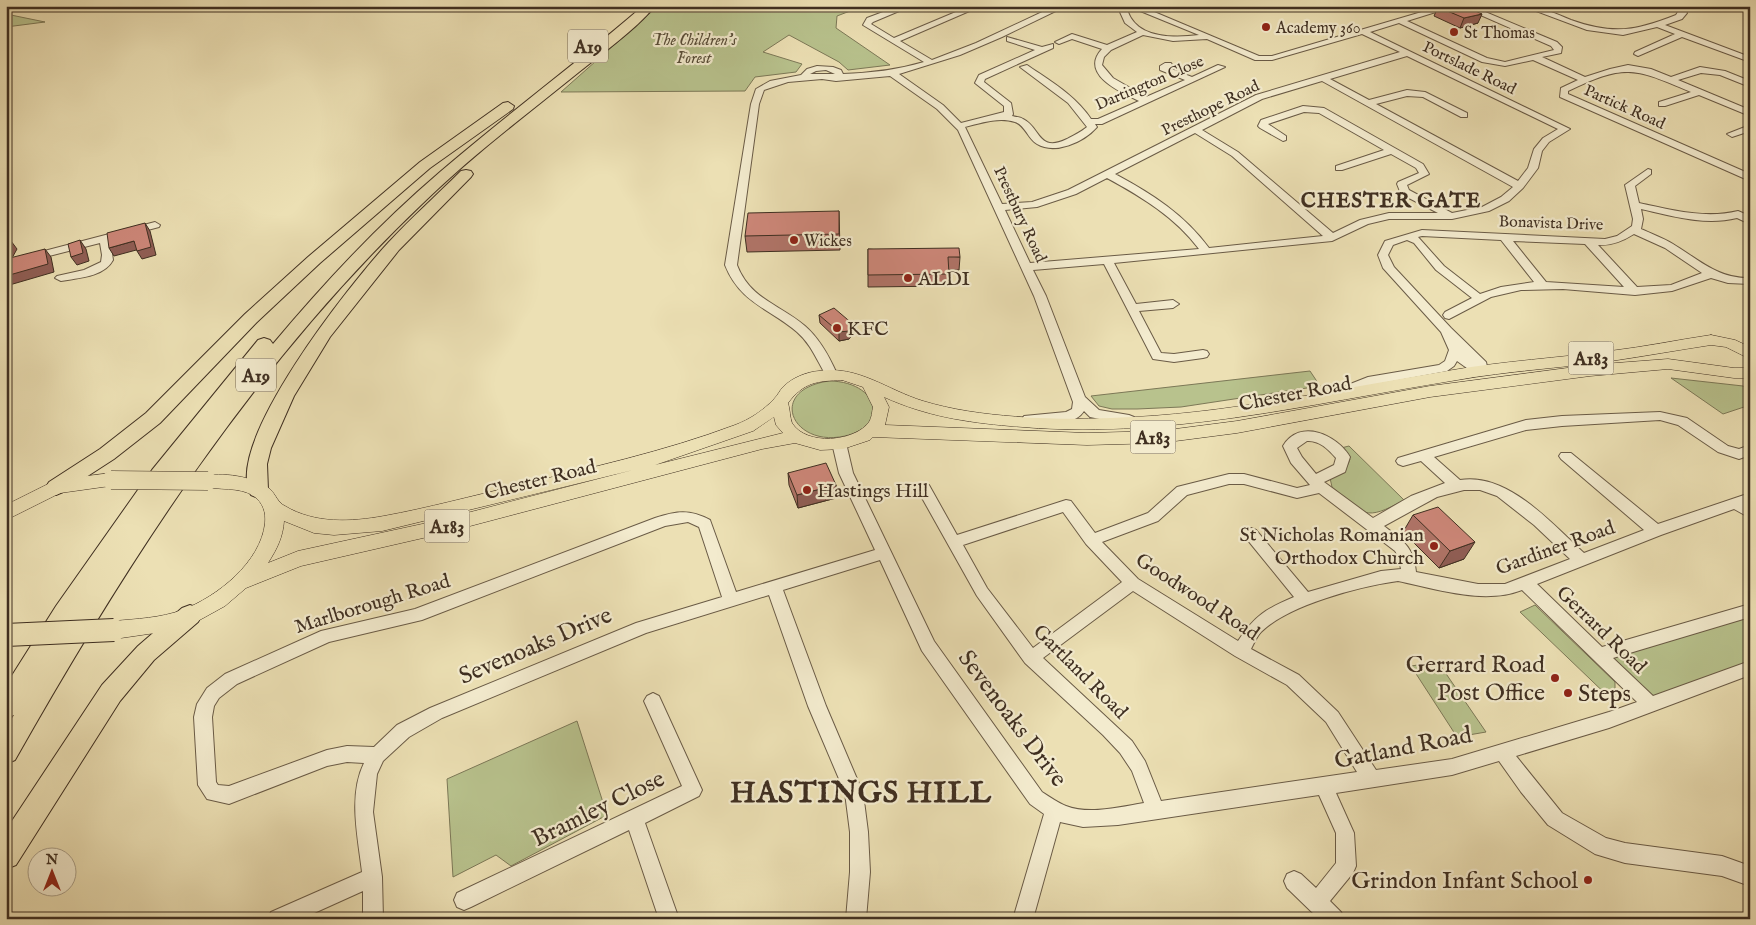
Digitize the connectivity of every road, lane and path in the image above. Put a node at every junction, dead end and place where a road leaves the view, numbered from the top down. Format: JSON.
{"nodes":[{"id":1,"x":637,"y":6,"type":"edge"},
{"id":2,"x":650,"y":6,"type":"edge"},
{"id":3,"x":906,"y":6,"type":"edge"},
{"id":4,"x":977,"y":6,"type":"edge"},
{"id":5,"x":1062,"y":6,"type":"edge"},
{"id":6,"x":1132,"y":6,"type":"edge"},
{"id":7,"x":1451,"y":6,"type":"edge"},
{"id":8,"x":1464,"y":6,"type":"edge"},
{"id":9,"x":1527,"y":6,"type":"edge"},
{"id":10,"x":1679,"y":6,"type":"edge"},
{"id":11,"x":1400,"y":21,"type":"junction"},
{"id":12,"x":1658,"y":25,"type":"junction"},
{"id":13,"x":1144,"y":32,"type":"junction"},
{"id":14,"x":1362,"y":32,"type":"junction"},
{"id":15,"x":1682,"y":34,"type":"junction"},
{"id":16,"x":1208,"y":36,"type":"junction"},
{"id":17,"x":1010,"y":39,"type":"dead end"},
{"id":18,"x":895,"y":40,"type":"junction"},
{"id":19,"x":1059,"y":42,"type":"dead end"},
{"id":20,"x":1050,"y":46,"type":"dead end"},
{"id":21,"x":1107,"y":48,"type":"junction"},
{"id":22,"x":1041,"y":50,"type":"junction"},
{"id":23,"x":1407,"y":53,"type":"junction"},
{"id":24,"x":1638,"y":54,"type":"dead end"},
{"id":25,"x":1534,"y":57,"type":"junction"},
{"id":26,"x":1750,"y":60,"type":"edge"},
{"id":27,"x":583,"y":62,"type":"junction"},
{"id":28,"x":930,"y":62,"type":"junction"},
{"id":29,"x":1168,"y":65,"type":"dead end"},
{"id":30,"x":1024,"y":67,"type":"dead end"},
{"id":31,"x":1221,"y":67,"type":"dead end"},
{"id":32,"x":892,"y":73,"type":"junction"},
{"id":33,"x":1323,"y":78,"type":"junction"},
{"id":34,"x":1192,"y":80,"type":"junction"},
{"id":35,"x":1584,"y":80,"type":"junction"},
{"id":36,"x":1670,"y":80,"type":"junction"},
{"id":37,"x":538,"y":84,"type":"junction"},
{"id":38,"x":1750,"y":84,"type":"edge"},
{"id":39,"x":1700,"y":92,"type":"junction"},
{"id":40,"x":1147,"y":101,"type":"junction"},
{"id":41,"x":1368,"y":103,"type":"junction"},
{"id":42,"x":1662,"y":104,"type":"dead end"},
{"id":43,"x":1750,"y":113,"type":"edge"},
{"id":44,"x":1464,"y":115,"type":"dead end"},
{"id":45,"x":1005,"y":116,"type":"junction"},
{"id":46,"x":1088,"y":121,"type":"junction"},
{"id":47,"x":958,"y":126,"type":"junction"},
{"id":48,"x":1750,"y":128,"type":"edge"},
{"id":49,"x":1196,"y":130,"type":"junction"},
{"id":50,"x":1732,"y":134,"type":"dead end"},
{"id":51,"x":1282,"y":138,"type":"dead end"},
{"id":52,"x":1393,"y":150,"type":"junction"},
{"id":53,"x":1339,"y":168,"type":"dead end"},
{"id":54,"x":1648,"y":172,"type":"dead end"},
{"id":55,"x":1109,"y":174,"type":"junction"},
{"id":56,"x":1750,"y":178,"type":"edge"},
{"id":57,"x":1519,"y":186,"type":"junction"},
{"id":58,"x":1636,"y":205,"type":"junction"},
{"id":59,"x":999,"y":207,"type":"junction"},
{"id":60,"x":1726,"y":208,"type":"dead end"},
{"id":61,"x":1738,"y":214,"type":"junction"},
{"id":62,"x":1452,"y":216,"type":"junction"},
{"id":63,"x":1750,"y":220,"type":"edge"},
{"id":64,"x":155,"y":225,"type":"dead end"},
{"id":65,"x":1634,"y":230,"type":"junction"},
{"id":66,"x":1408,"y":236,"type":"junction"},
{"id":67,"x":1504,"y":236,"type":"junction"},
{"id":68,"x":104,"y":237,"type":"junction"},
{"id":69,"x":1332,"y":238,"type":"junction"},
{"id":70,"x":1590,"y":242,"type":"junction"},
{"id":71,"x":1206,"y":252,"type":"junction"},
{"id":72,"x":1107,"y":260,"type":"junction"},
{"id":73,"x":6,"y":264,"type":"edge"},
{"id":74,"x":1027,"y":267,"type":"junction"},
{"id":75,"x":1710,"y":274,"type":"junction"},
{"id":76,"x":61,"y":278,"type":"dead end"},
{"id":77,"x":1750,"y":281,"type":"edge"},
{"id":78,"x":1544,"y":286,"type":"junction"},
{"id":79,"x":1635,"y":292,"type":"junction"},
{"id":80,"x":1479,"y":298,"type":"junction"},
{"id":81,"x":1173,"y":304,"type":"dead end"},
{"id":82,"x":1132,"y":308,"type":"junction"},
{"id":83,"x":1449,"y":315,"type":"dead end"},
{"id":84,"x":1447,"y":331,"type":"junction"},
{"id":85,"x":1750,"y":338,"type":"edge"},
{"id":86,"x":1719,"y":341,"type":"junction"},
{"id":87,"x":1700,"y":343,"type":"junction"},
{"id":88,"x":1455,"y":350,"type":"junction"},
{"id":89,"x":1203,"y":354,"type":"dead end"},
{"id":90,"x":1750,"y":354,"type":"edge"},
{"id":91,"x":1726,"y":371,"type":"junction"},
{"id":92,"x":831,"y":374,"type":"junction"},
{"id":93,"x":1748,"y":375,"type":"edge"},
{"id":94,"x":1488,"y":377,"type":"junction"},
{"id":95,"x":870,"y":386,"type":"junction"},
{"id":96,"x":1340,"y":393,"type":"junction"},
{"id":97,"x":1079,"y":400,"type":"junction"},
{"id":98,"x":780,"y":402,"type":"junction"},
{"id":99,"x":1000,"y":420,"type":"junction"},
{"id":100,"x":1150,"y":422,"type":"junction"},
{"id":101,"x":870,"y":431,"type":"junction"},
{"id":102,"x":796,"y":437,"type":"junction"},
{"id":103,"x":840,"y":443,"type":"junction"},
{"id":104,"x":1750,"y":450,"type":"edge"},
{"id":105,"x":1424,"y":455,"type":"junction"},
{"id":106,"x":1566,"y":456,"type":"dead end"},
{"id":107,"x":1404,"y":461,"type":"dead end"},
{"id":108,"x":1456,"y":485,"type":"junction"},
{"id":109,"x":56,"y":487,"type":"junction"},
{"id":110,"x":924,"y":489,"type":"dead end"},
{"id":111,"x":258,"y":490,"type":"junction"},
{"id":112,"x":1742,"y":500,"type":"edge"},
{"id":113,"x":274,"y":510,"type":"junction"},
{"id":114,"x":6,"y":513,"type":"edge"},
{"id":115,"x":1750,"y":514,"type":"edge"},
{"id":116,"x":1374,"y":525,"type":"junction"},
{"id":117,"x":1656,"y":531,"type":"junction"},
{"id":118,"x":1251,"y":534,"type":"dead end"},
{"id":119,"x":1091,"y":540,"type":"junction"},
{"id":120,"x":954,"y":542,"type":"junction"},
{"id":121,"x":883,"y":553,"type":"junction"},
{"id":122,"x":1581,"y":560,"type":"junction"},
{"id":123,"x":1409,"y":577,"type":"junction"},
{"id":124,"x":239,"y":583,"type":"junction"},
{"id":125,"x":1133,"y":583,"type":"junction"},
{"id":126,"x":1525,"y":584,"type":"junction"},
{"id":127,"x":774,"y":588,"type":"junction"},
{"id":128,"x":1305,"y":599,"type":"junction"},
{"id":129,"x":731,"y":600,"type":"junction"},
{"id":130,"x":1750,"y":610,"type":"edge"},
{"id":131,"x":190,"y":615,"type":"junction"},
{"id":132,"x":6,"y":635,"type":"edge"},
{"id":133,"x":1241,"y":651,"type":"junction"},
{"id":134,"x":1599,"y":654,"type":"junction"},
{"id":135,"x":1031,"y":658,"type":"junction"},
{"id":136,"x":1750,"y":668,"type":"edge"},
{"id":137,"x":653,"y":701,"type":"dead end"},
{"id":138,"x":1650,"y":704,"type":"junction"},
{"id":139,"x":6,"y":707,"type":"edge"},
{"id":140,"x":1502,"y":751,"type":"junction"},
{"id":141,"x":6,"y":752,"type":"edge"},
{"id":142,"x":377,"y":755,"type":"junction"},
{"id":143,"x":1372,"y":780,"type":"junction"},
{"id":144,"x":1324,"y":787,"type":"junction"},
{"id":145,"x":1155,"y":809,"type":"junction"},
{"id":146,"x":1054,"y":811,"type":"junction"},
{"id":147,"x":634,"y":818,"type":"junction"},
{"id":148,"x":6,"y":855,"type":"edge"},
{"id":149,"x":1750,"y":876,"type":"edge"},
{"id":150,"x":372,"y":877,"type":"junction"},
{"id":151,"x":1294,"y":881,"type":"dead end"},
{"id":152,"x":464,"y":900,"type":"dead end"},
{"id":153,"x":1317,"y":902,"type":"junction"},
{"id":154,"x":278,"y":919,"type":"edge"},
{"id":155,"x":373,"y":919,"type":"edge"},
{"id":156,"x":669,"y":919,"type":"edge"},
{"id":157,"x":856,"y":919,"type":"edge"},
{"id":158,"x":1023,"y":919,"type":"edge"},
{"id":159,"x":1334,"y":919,"type":"edge"}],
"edges":[{"from":1,"to":37,"type":"highway","number":"A19"},
{"from":2,"to":27,"type":"highway","number":"A19"},
{"from":3,"to":18,"type":"street"},
{"from":4,"to":18,"type":"street"},
{"from":5,"to":28,"type":"street"},
{"from":6,"to":13,"type":"street"},
{"from":6,"to":16,"type":"street"},
{"from":7,"to":11,"type":"street"},
{"from":8,"to":25,"type":"street"},
{"from":9,"to":12,"type":"street"},
{"from":10,"to":12,"type":"street"},
{"from":11,"to":14,"type":"street"},
{"from":11,"to":25,"type":"street"},
{"from":12,"to":15,"type":"street"},
{"from":13,"to":16,"type":"street"},
{"from":13,"to":21,"type":"street"},
{"from":14,"to":16,"type":"street"},
{"from":14,"to":23,"type":"street","name":"Portslade Road"},
{"from":15,"to":24,"type":"street"},
{"from":15,"to":26,"type":"street"},
{"from":17,"to":22,"type":"street"},
{"from":18,"to":28,"type":"street"},
{"from":19,"to":21,"type":"street"},
{"from":20,"to":22,"type":"street"},
{"from":21,"to":40,"type":"street"},
{"from":22,"to":45,"type":"street"},
{"from":23,"to":33,"type":"street","name":"Presthope Road"},
{"from":23,"to":57,"type":"street","name":"Portslade Road"},
{"from":25,"to":35,"type":"street"},
{"from":27,"to":111,"type":"highway"},
{"from":27,"to":141,"type":"highway","number":"A19"},
{"from":28,"to":32,"type":"street"},
{"from":29,"to":34,"type":"street"},
{"from":30,"to":46,"type":"street"},
{"from":31,"to":34,"type":"street","name":"Dartington Close"},
{"from":32,"to":47,"type":"street","name":"Prestbury Road"},
{"from":32,"to":92,"type":"street"},
{"from":33,"to":41,"type":"street"},
{"from":33,"to":49,"type":"street","name":"Presthope Road"},
{"from":34,"to":40,"type":"street","name":"Dartington Close"},
{"from":35,"to":36,"type":"street","name":"Partick Road"},
{"from":35,"to":56,"type":"street","name":"Partick Road"},
{"from":36,"to":38,"type":"street"},
{"from":36,"to":39,"type":"street","name":"Partick Road"},
{"from":37,"to":109,"type":"highway"},
{"from":37,"to":139,"type":"highway","number":"A19"},
{"from":39,"to":42,"type":"street"},
{"from":39,"to":43,"type":"street","name":"Partick Road"},
{"from":40,"to":46,"type":"street","name":"Dartington Close"},
{"from":41,"to":44,"type":"street"},
{"from":41,"to":57,"type":"street"},
{"from":45,"to":46,"type":"street"},
{"from":45,"to":47,"type":"street"},
{"from":47,"to":59,"type":"street","name":"Prestbury Road"},
{"from":48,"to":50,"type":"street"},
{"from":49,"to":55,"type":"street","name":"Presthope Road"},
{"from":49,"to":69,"type":"street"},
{"from":51,"to":52,"type":"street"},
{"from":52,"to":53,"type":"street"},
{"from":52,"to":62,"type":"street"},
{"from":54,"to":58,"type":"street"},
{"from":55,"to":59,"type":"street","name":"Presthope Road"},
{"from":55,"to":71,"type":"street"},
{"from":57,"to":62,"type":"street"},
{"from":58,"to":61,"type":"street"},
{"from":58,"to":65,"type":"street"},
{"from":59,"to":74,"type":"street","name":"Prestbury Road"},
{"from":60,"to":61,"type":"street"},
{"from":61,"to":63,"type":"street"},
{"from":62,"to":69,"type":"street"},
{"from":64,"to":68,"type":"street"},
{"from":65,"to":70,"type":"street","name":"Bonavista Drive"},
{"from":65,"to":75,"type":"street"},
{"from":66,"to":67,"type":"street","name":"Bonavista Drive"},
{"from":66,"to":80,"type":"street"},
{"from":66,"to":84,"type":"street","name":"Bonavista Drive"},
{"from":67,"to":70,"type":"street","name":"Bonavista Drive"},
{"from":67,"to":78,"type":"street"},
{"from":68,"to":73,"type":"street"},
{"from":68,"to":76,"type":"street"},
{"from":69,"to":71,"type":"street"},
{"from":70,"to":79,"type":"street"},
{"from":71,"to":72,"type":"street"},
{"from":72,"to":74,"type":"street"},
{"from":72,"to":82,"type":"street"},
{"from":74,"to":97,"type":"street","name":"Prestbury Road"},
{"from":75,"to":77,"type":"street"},
{"from":75,"to":79,"type":"street"},
{"from":78,"to":79,"type":"street"},
{"from":78,"to":80,"type":"street"},
{"from":80,"to":83,"type":"street"},
{"from":81,"to":82,"type":"street"},
{"from":82,"to":89,"type":"street"},
{"from":84,"to":88,"type":"street","name":"Bonavista Drive"},
{"from":84,"to":94,"type":"street","name":"Bonavista Drive"},
{"from":85,"to":86,"type":"main road","name":"Chester Road","number":"A183"},
{"from":86,"to":87,"type":"main road","name":"Chester Road","number":"A183"},
{"from":86,"to":90,"type":"main road","name":"Chester Road","number":"A183"},
{"from":87,"to":91,"type":"main road","name":"Chester Road","number":"A183"},
{"from":87,"to":94,"type":"main road","name":"Chester Road","number":"A183"},
{"from":88,"to":94,"type":"street","name":"Bonavista Drive"},
{"from":88,"to":96,"type":"street"},
{"from":91,"to":93,"type":"main road","name":"Chester Road","number":"A183"},
{"from":91,"to":94,"type":"main road","name":"Chester Road","number":"A183"},
{"from":92,"to":95,"type":"main road","name":"Chester Road","number":"A183"},
{"from":92,"to":98,"type":"main road","name":"Chester Road","number":"A183"},
{"from":94,"to":96,"type":"main road","name":"Chester Road","number":"A183"},
{"from":94,"to":101,"type":"main road","name":"Chester Road","number":"A183"},
{"from":95,"to":99,"type":"main road","name":"Chester Road","number":"A183"},
{"from":95,"to":101,"type":"main road"},
{"from":96,"to":100,"type":"main road","name":"Chester Road","number":"A183"},
{"from":97,"to":99,"type":"street"},
{"from":97,"to":100,"type":"street","name":"Prestbury Road"},
{"from":98,"to":102,"type":"main road"},
{"from":98,"to":113,"type":"main road","name":"Chester Road","number":"A183"},
{"from":99,"to":100,"type":"main road","name":"Chester Road","number":"A183"},
{"from":101,"to":103,"type":"main road","name":"Chester Road","number":"A183"},
{"from":102,"to":103,"type":"main road","name":"Chester Road","number":"A183"},
{"from":102,"to":124,"type":"main road","name":"Chester Road","number":"A183"},
{"from":103,"to":121,"type":"street","name":"Sevenoaks Drive"},
{"from":104,"to":105,"type":"street"},
{"from":105,"to":107,"type":"street"},
{"from":105,"to":108,"type":"street"},
{"from":106,"to":117,"type":"street"},
{"from":108,"to":116,"type":"street"},
{"from":108,"to":122,"type":"street"},
{"from":109,"to":111,"type":"main road","bridge":true},
{"from":109,"to":114,"type":"main road"},
{"from":110,"to":120,"type":"street","name":"Gartland Road"},
{"from":111,"to":113,"type":"main road"},
{"from":112,"to":115,"type":"street"},
{"from":112,"to":117,"type":"street","name":"Gardiner Road"},
{"from":113,"to":124,"type":"main road"},
{"from":116,"to":119,"type":"street"},
{"from":116,"to":123,"type":"street"},
{"from":117,"to":122,"type":"street","name":"Gardiner Road"},
{"from":118,"to":128,"type":"street"},
{"from":119,"to":120,"type":"street","name":"Goodwood Road"},
{"from":119,"to":125,"type":"street","name":"Goodwood Road"},
{"from":120,"to":135,"type":"street","name":"Gartland Road"},
{"from":121,"to":127,"type":"street","name":"Sevenoaks Drive"},
{"from":121,"to":146,"type":"street","name":"Sevenoaks Drive"},
{"from":122,"to":126,"type":"street","name":"Gardiner Road"},
{"from":123,"to":126,"type":"street","name":"Gardiner Road"},
{"from":123,"to":128,"type":"street","name":"Gardiner Road"},
{"from":124,"to":131,"type":"main road"},
{"from":125,"to":133,"type":"street","name":"Goodwood Road"},
{"from":125,"to":135,"type":"street"},
{"from":126,"to":134,"type":"street","name":"Gerrard Road"},
{"from":127,"to":129,"type":"street","name":"Sevenoaks Drive"},
{"from":127,"to":157,"type":"street"},
{"from":128,"to":133,"type":"street","name":"Gardiner Road"},
{"from":129,"to":142,"type":"street","name":"Sevenoaks Drive"},
{"from":129,"to":142,"type":"street","name":"Marlborough Road"},
{"from":130,"to":134,"type":"street"},
{"from":131,"to":132,"type":"main road","bridge":true},
{"from":131,"to":148,"type":"highway"},
{"from":133,"to":143,"type":"street","name":"Goodwood Road"},
{"from":134,"to":138,"type":"street","name":"Gerrard Road"},
{"from":135,"to":145,"type":"street","name":"Gartland Road"},
{"from":136,"to":138,"type":"street","name":"Gatland Road"},
{"from":137,"to":147,"type":"street","name":"Bramley Close"},
{"from":138,"to":140,"type":"street","name":"Gatland Road"},
{"from":140,"to":143,"type":"street","name":"Gatland Road"},
{"from":140,"to":149,"type":"street"},
{"from":142,"to":150,"type":"street","name":"Sevenoaks Drive"},
{"from":143,"to":144,"type":"street","name":"Gatland Road"},
{"from":144,"to":145,"type":"street","name":"Gatland Road"},
{"from":144,"to":153,"type":"street"},
{"from":145,"to":146,"type":"street","name":"Gatland Road"},
{"from":146,"to":158,"type":"street","name":"Sevenoaks Drive"},
{"from":147,"to":152,"type":"street","name":"Bramley Close"},
{"from":147,"to":156,"type":"street"},
{"from":150,"to":154,"type":"street"},
{"from":150,"to":155,"type":"street","name":"Sevenoaks Drive"},
{"from":151,"to":153,"type":"street"},
{"from":153,"to":159,"type":"street"}]}
